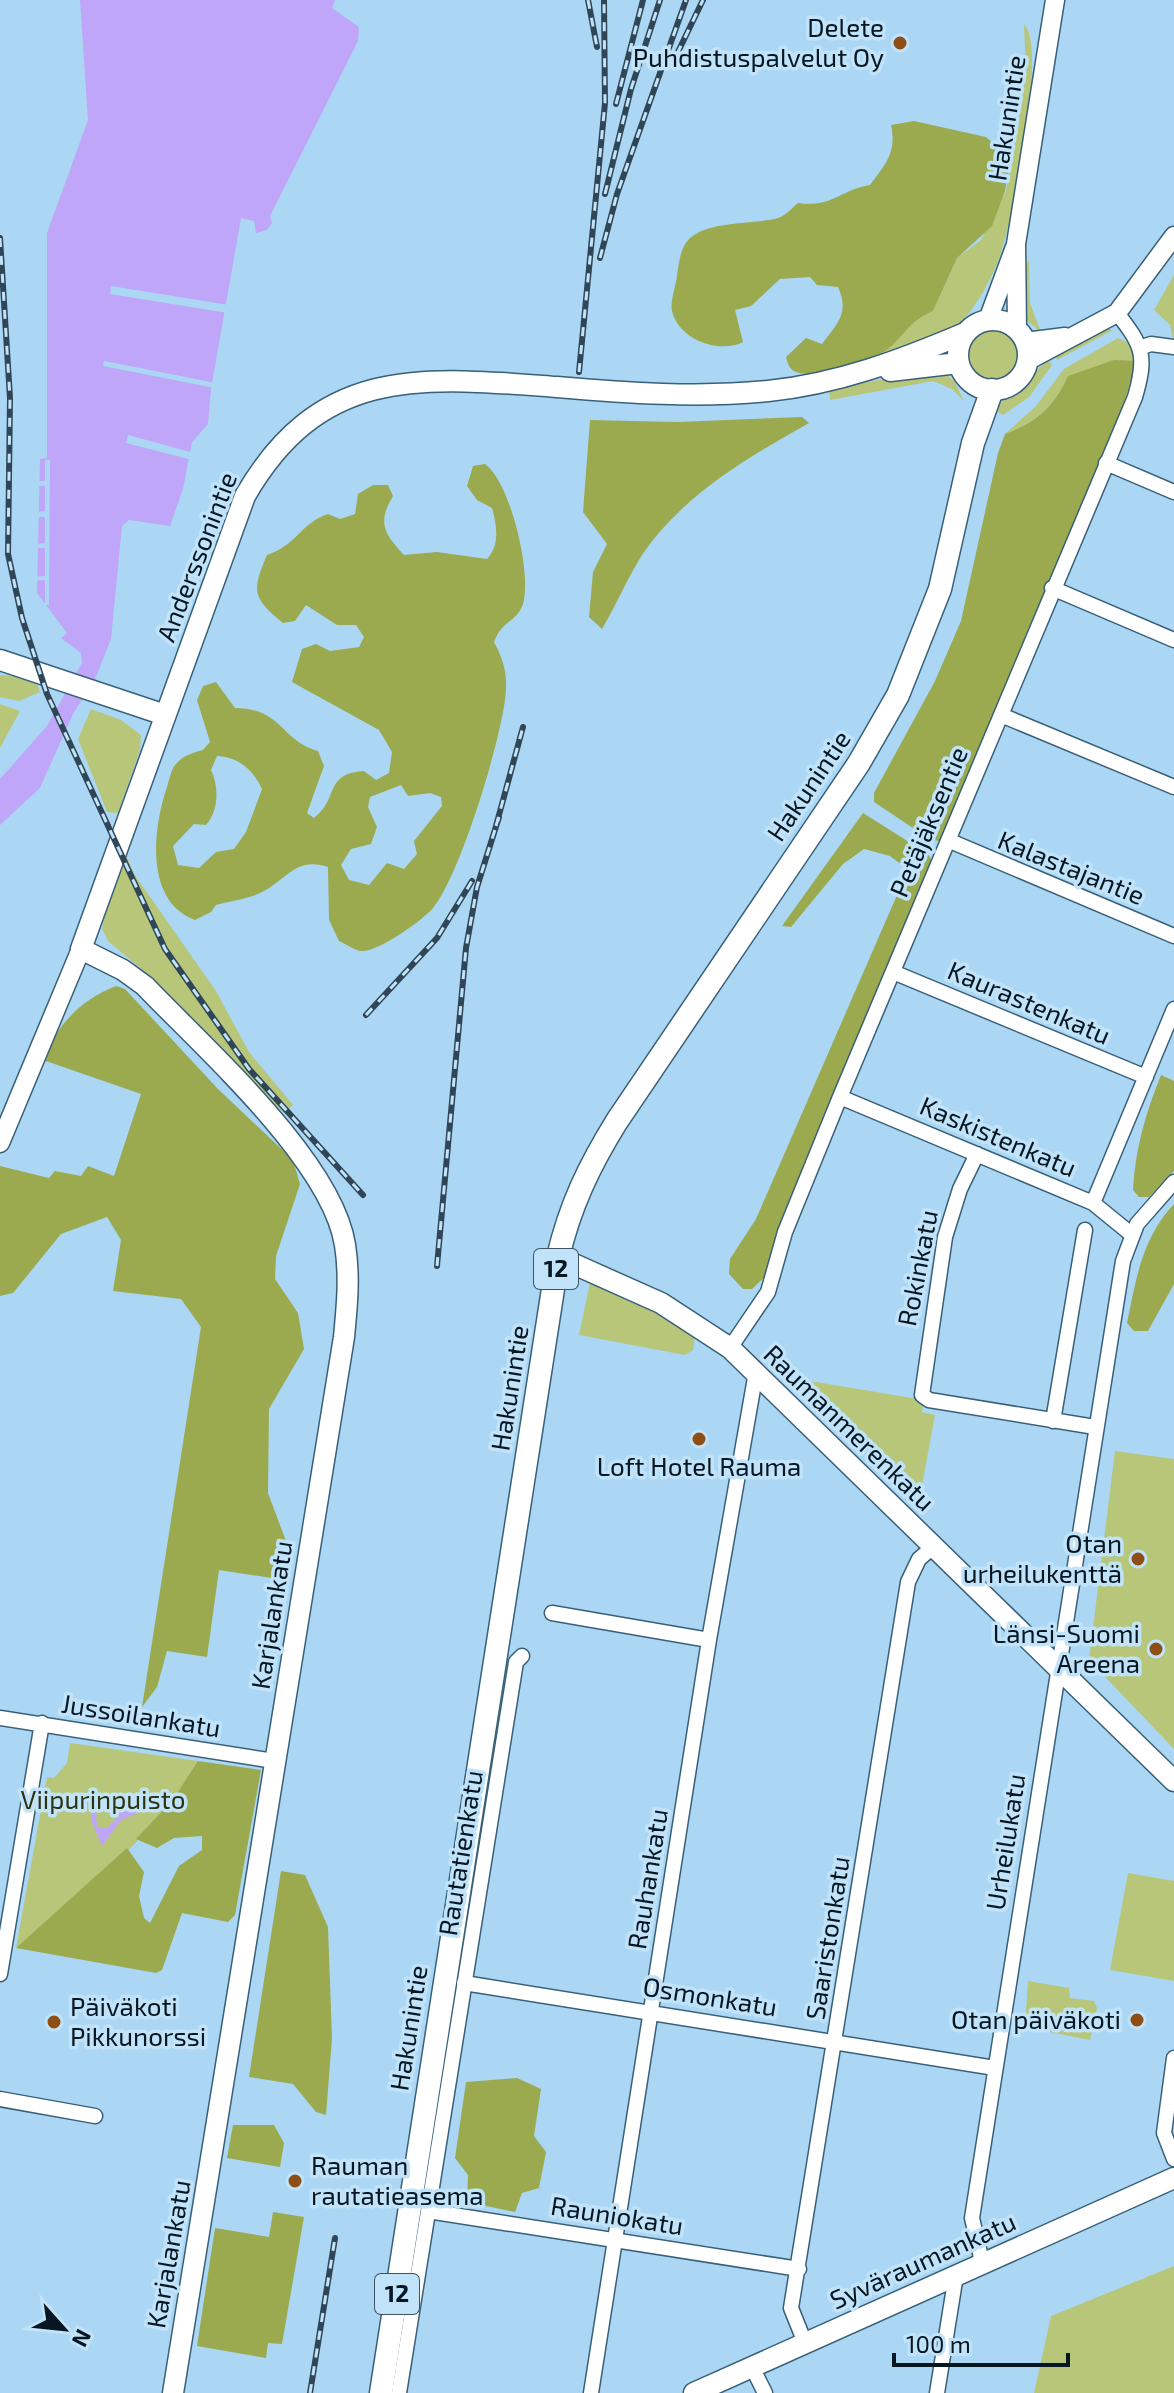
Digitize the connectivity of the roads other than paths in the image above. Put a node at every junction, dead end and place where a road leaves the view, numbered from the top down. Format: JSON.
{"nodes":[{"id":1,"x":1055,"y":0,"type":"edge"},
{"id":2,"x":1174,"y":236,"type":"edge"},
{"id":3,"x":1016,"y":244,"type":"junction"},
{"id":4,"x":1117,"y":313,"type":"junction"},
{"id":5,"x":988,"y":320,"type":"junction"},
{"id":6,"x":965,"y":333,"type":"junction"},
{"id":7,"x":1023,"y":344,"type":"junction"},
{"id":8,"x":1142,"y":347,"type":"junction"},
{"id":9,"x":1174,"y":347,"type":"edge"},
{"id":10,"x":958,"y":363,"type":"junction"},
{"id":11,"x":866,"y":372,"type":"junction"},
{"id":12,"x":985,"y":388,"type":"junction"},
{"id":13,"x":1106,"y":463,"type":"junction"},
{"id":14,"x":1174,"y":492,"type":"edge"},
{"id":15,"x":1052,"y":588,"type":"junction"},
{"id":16,"x":1174,"y":640,"type":"edge"},
{"id":17,"x":0,"y":660,"type":"edge"},
{"id":18,"x":165,"y":715,"type":"junction"},
{"id":19,"x":1001,"y":715,"type":"junction"},
{"id":20,"x":1174,"y":787,"type":"edge"},
{"id":21,"x":950,"y":841,"type":"junction"},
{"id":22,"x":1174,"y":936,"type":"edge"},
{"id":23,"x":81,"y":949,"type":"junction"},
{"id":24,"x":893,"y":972,"type":"junction"},
{"id":25,"x":1174,"y":1009,"type":"edge"},
{"id":26,"x":1146,"y":1077,"type":"junction"},
{"id":27,"x":840,"y":1097,"type":"junction"},
{"id":28,"x":0,"y":1143,"type":"edge"},
{"id":29,"x":977,"y":1154,"type":"junction"},
{"id":30,"x":1174,"y":1182,"type":"edge"},
{"id":31,"x":1093,"y":1203,"type":"junction"},
{"id":32,"x":1085,"y":1230,"type":"dead end"},
{"id":33,"x":1131,"y":1234,"type":"junction"},
{"id":34,"x":558,"y":1257,"type":"junction"},
{"id":35,"x":730,"y":1348,"type":"junction"},
{"id":36,"x":756,"y":1372,"type":"junction"},
{"id":37,"x":1053,"y":1421,"type":"junction"},
{"id":38,"x":1095,"y":1427,"type":"junction"},
{"id":39,"x":933,"y":1547,"type":"junction"},
{"id":40,"x":552,"y":1613,"type":"dead end"},
{"id":41,"x":709,"y":1640,"type":"junction"},
{"id":42,"x":522,"y":1656,"type":"dead end"},
{"id":43,"x":1057,"y":1668,"type":"junction"},
{"id":44,"x":0,"y":1718,"type":"edge"},
{"id":45,"x":42,"y":1723,"type":"junction"},
{"id":46,"x":274,"y":1761,"type":"junction"},
{"id":47,"x":1174,"y":1781,"type":"edge"},
{"id":48,"x":0,"y":1974,"type":"edge"},
{"id":49,"x":464,"y":1983,"type":"junction"},
{"id":50,"x":650,"y":2012,"type":"junction"},
{"id":51,"x":836,"y":2042,"type":"junction"},
{"id":52,"x":1174,"y":2058,"type":"edge"},
{"id":53,"x":995,"y":2068,"type":"junction"},
{"id":54,"x":0,"y":2099,"type":"edge"},
{"id":55,"x":95,"y":2116,"type":"dead end"},
{"id":56,"x":1174,"y":2159,"type":"edge"},
{"id":57,"x":1174,"y":2178,"type":"edge"},
{"id":58,"x":428,"y":2211,"type":"junction"},
{"id":59,"x":614,"y":2240,"type":"junction"},
{"id":60,"x":982,"y":2262,"type":"junction"},
{"id":61,"x":799,"y":2269,"type":"junction"},
{"id":62,"x":956,"y":2275,"type":"junction"},
{"id":63,"x":805,"y":2343,"type":"junction"},
{"id":64,"x":752,"y":2367,"type":"junction"},
{"id":65,"x":173,"y":2393,"type":"edge"},
{"id":66,"x":381,"y":2393,"type":"edge"},
{"id":67,"x":399,"y":2393,"type":"edge"},
{"id":68,"x":591,"y":2393,"type":"edge"},
{"id":69,"x":694,"y":2393,"type":"edge"},
{"id":70,"x":765,"y":2393,"type":"edge"},
{"id":71,"x":937,"y":2393,"type":"edge"}],
"edges":[{"from":1,"to":3,"type":"street","name":"Hakunintie"},
{"from":2,"to":4,"type":"street"},
{"from":3,"to":5,"type":"street","name":"Hakunintie"},
{"from":3,"to":7,"type":"street","name":"Hakunintie"},
{"from":4,"to":7,"type":"street"},
{"from":4,"to":8,"type":"street"},
{"from":5,"to":6,"type":"main road"},
{"from":5,"to":7,"type":"main road"},
{"from":6,"to":10,"type":"main road"},
{"from":6,"to":11,"type":"main road","name":"Anderssonintie"},
{"from":7,"to":12,"type":"main road"},
{"from":8,"to":9,"type":"street"},
{"from":8,"to":13,"type":"street","name":"Petäjäksentie"},
{"from":10,"to":11,"type":"main road","name":"Anderssonintie"},
{"from":10,"to":12,"type":"main road"},
{"from":11,"to":18,"type":"main road","name":"Anderssonintie"},
{"from":12,"to":34,"type":"highway","name":"Hakunintie","number":"12"},
{"from":13,"to":14,"type":"street"},
{"from":13,"to":15,"type":"street","name":"Petäjäksentie"},
{"from":15,"to":16,"type":"street"},
{"from":15,"to":19,"type":"street","name":"Petäjäksentie"},
{"from":17,"to":18,"type":"main road"},
{"from":18,"to":23,"type":"main road","name":"Anderssonintie"},
{"from":19,"to":20,"type":"street"},
{"from":19,"to":21,"type":"street","name":"Petäjäksentie"},
{"from":21,"to":22,"type":"street","name":"Kalastajantie"},
{"from":21,"to":24,"type":"street","name":"Petäjäksentie"},
{"from":23,"to":28,"type":"street"},
{"from":23,"to":46,"type":"main road","name":"Karjalankatu"},
{"from":24,"to":26,"type":"street","name":"Kaurastenkatu"},
{"from":24,"to":27,"type":"street","name":"Petäjäksentie"},
{"from":25,"to":26,"type":"street"},
{"from":26,"to":31,"type":"street"},
{"from":27,"to":29,"type":"street","name":"Kaskistenkatu"},
{"from":27,"to":35,"type":"street","name":"Petäjäksentie"},
{"from":29,"to":31,"type":"street","name":"Kaskistenkatu"},
{"from":29,"to":37,"type":"street","name":"Rokinkatu"},
{"from":30,"to":33,"type":"street"},
{"from":31,"to":33,"type":"street","name":"Kaskistenkatu"},
{"from":32,"to":37,"type":"street"},
{"from":33,"to":38,"type":"street","name":"Urheilukatu"},
{"from":34,"to":35,"type":"main road","name":"Raumanmerenkatu"},
{"from":34,"to":66,"type":"highway","name":"Hakunintie","number":"12"},
{"from":35,"to":36,"type":"main road","name":"Raumanmerenkatu"},
{"from":36,"to":39,"type":"main road","name":"Raumanmerenkatu"},
{"from":36,"to":41,"type":"street","name":"Rauhankatu"},
{"from":37,"to":38,"type":"street"},
{"from":38,"to":43,"type":"street","name":"Urheilukatu"},
{"from":39,"to":43,"type":"main road","name":"Raumanmerenkatu"},
{"from":39,"to":51,"type":"street","name":"Saaristonkatu"},
{"from":40,"to":41,"type":"street"},
{"from":41,"to":50,"type":"street","name":"Rauhankatu"},
{"from":42,"to":49,"type":"street","name":"Rautatienkatu"},
{"from":43,"to":47,"type":"main road","name":"Raumanmerenkatu"},
{"from":43,"to":53,"type":"street","name":"Urheilukatu"},
{"from":44,"to":45,"type":"street","name":"Jussoilankatu"},
{"from":45,"to":46,"type":"street","name":"Jussoilankatu"},
{"from":45,"to":48,"type":"street"},
{"from":46,"to":65,"type":"main road","name":"Karjalankatu"},
{"from":49,"to":50,"type":"street","name":"Osmonkatu"},
{"from":49,"to":58,"type":"street","name":"Rautatienkatu"},
{"from":50,"to":51,"type":"street","name":"Osmonkatu"},
{"from":50,"to":59,"type":"street","name":"Rauhankatu"},
{"from":51,"to":53,"type":"street","name":"Osmonkatu"},
{"from":51,"to":61,"type":"street","name":"Saaristonkatu"},
{"from":52,"to":56,"type":"street"},
{"from":53,"to":60,"type":"street","name":"Urheilukatu"},
{"from":54,"to":55,"type":"street"},
{"from":57,"to":60,"type":"main road","name":"Syväraumankatu"},
{"from":58,"to":59,"type":"street","name":"Rauniokatu"},
{"from":58,"to":67,"type":"street","name":"Rautatienkatu"},
{"from":59,"to":61,"type":"street","name":"Rauniokatu"},
{"from":59,"to":68,"type":"street","name":"Rauhankatu"},
{"from":60,"to":62,"type":"main road","name":"Syväraumankatu"},
{"from":61,"to":63,"type":"street","name":"Saaristonkatu"},
{"from":62,"to":63,"type":"main road","name":"Syväraumankatu"},
{"from":62,"to":71,"type":"street"},
{"from":63,"to":64,"type":"main road","name":"Syväraumankatu"},
{"from":64,"to":69,"type":"main road","name":"Syväraumankatu"},
{"from":64,"to":70,"type":"street"}]}
